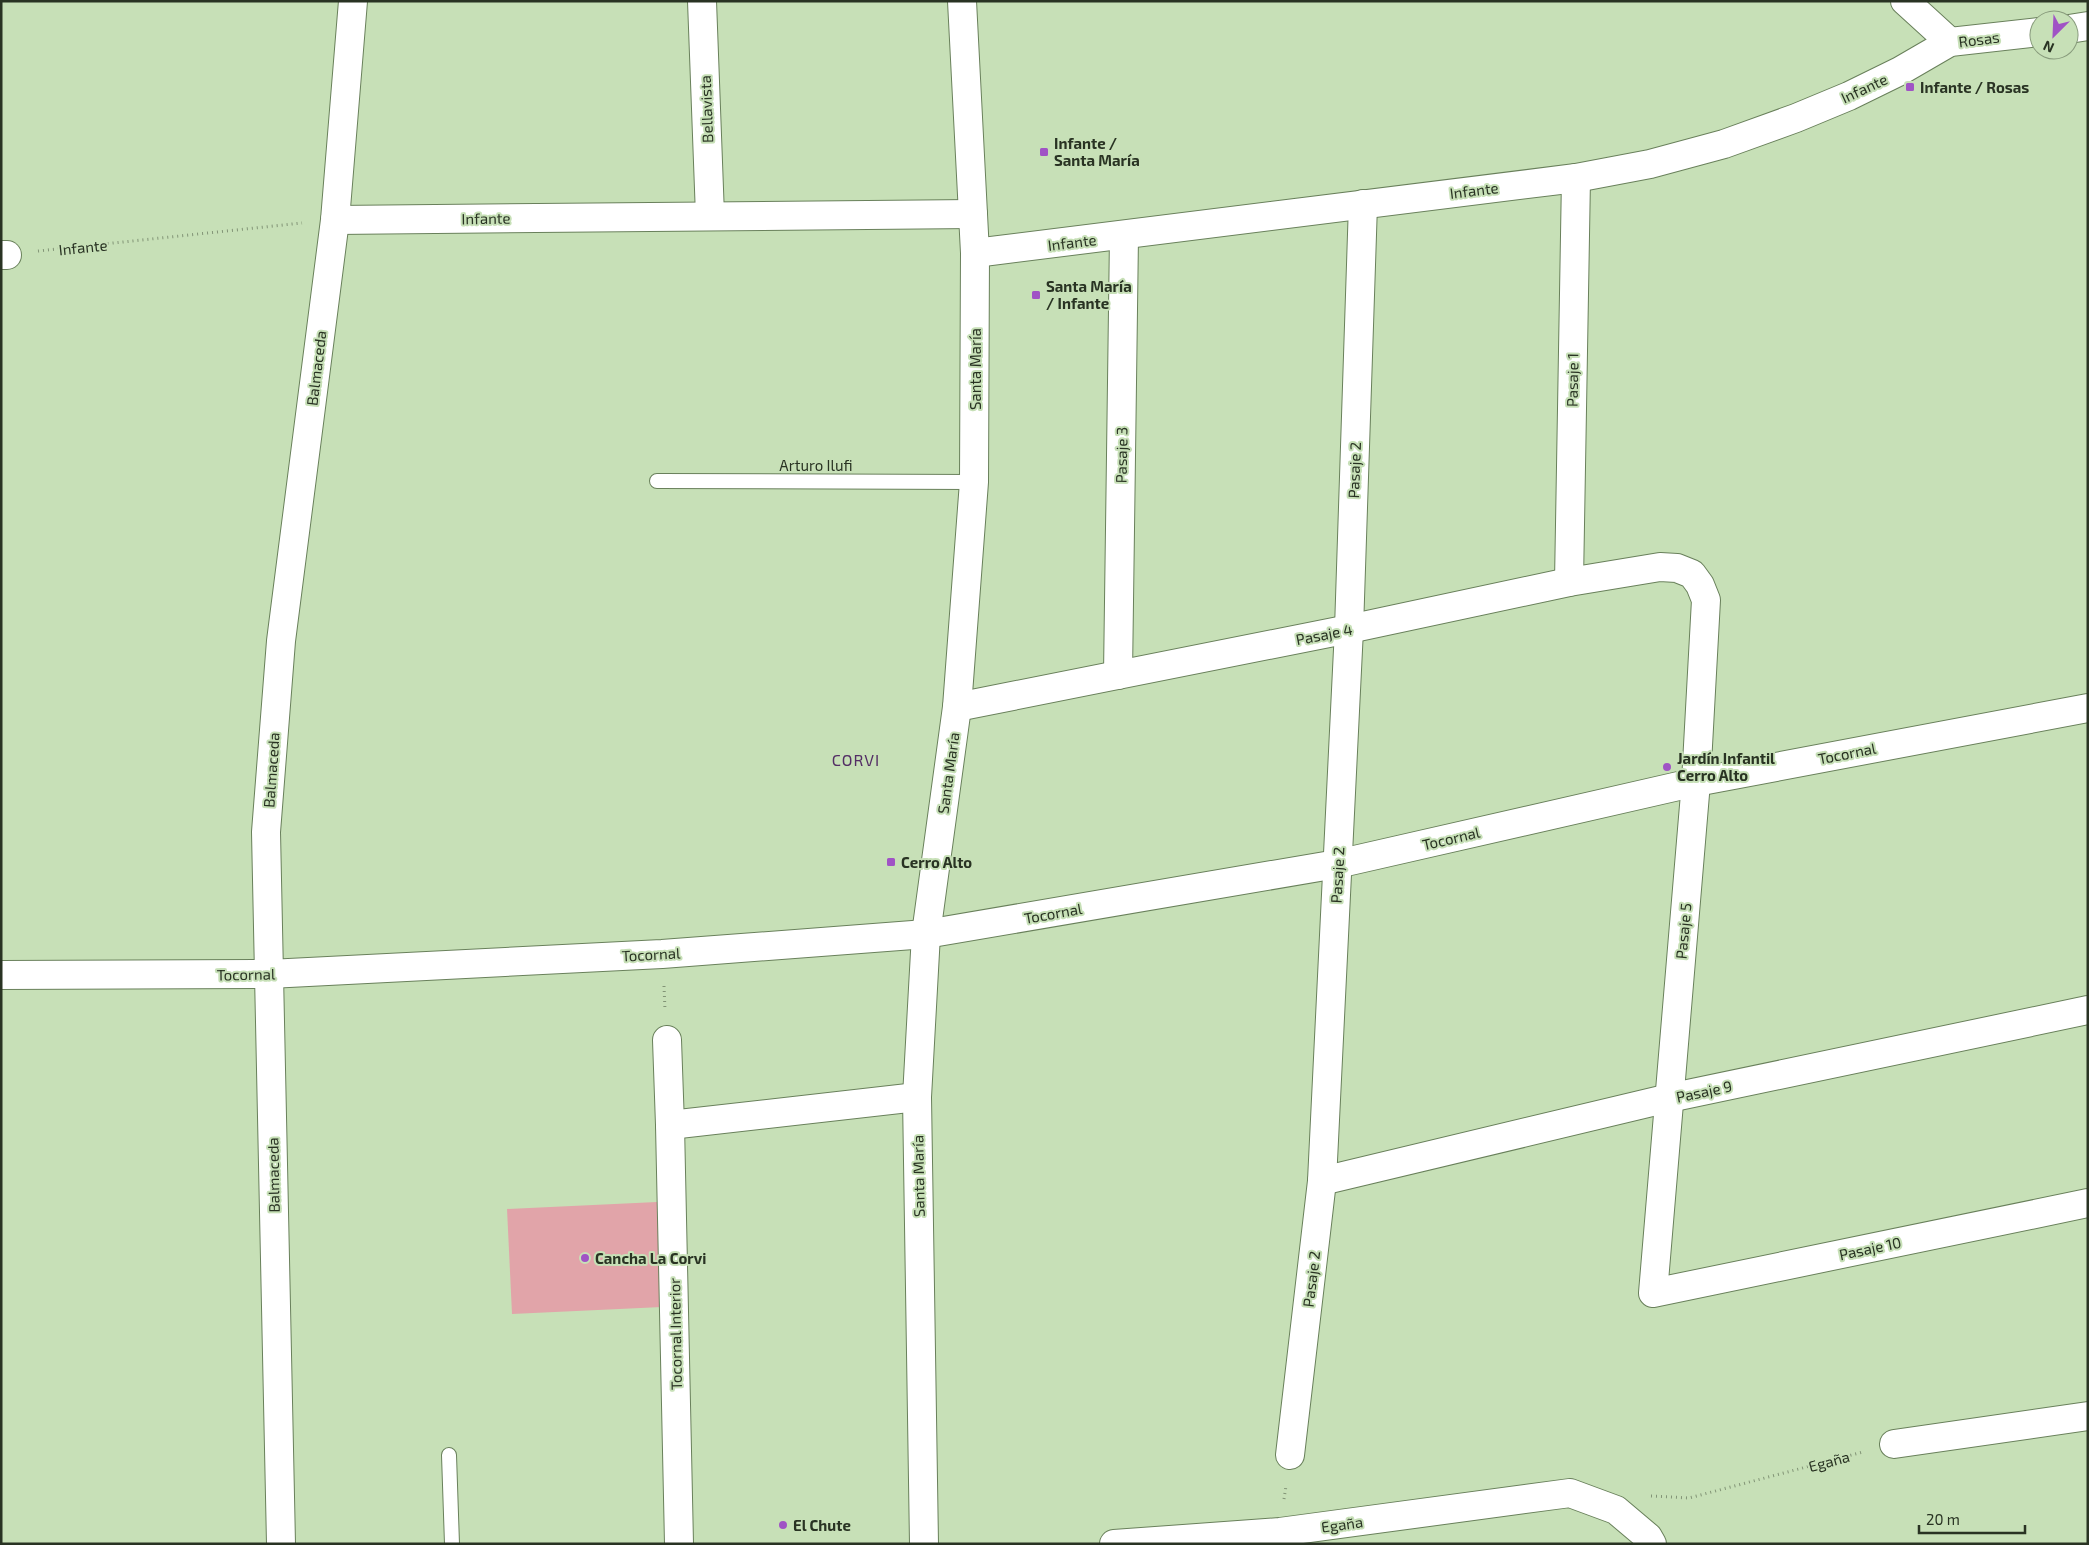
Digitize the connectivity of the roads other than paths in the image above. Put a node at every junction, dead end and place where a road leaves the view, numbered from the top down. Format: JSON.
{"nodes":[{"id":1,"x":353,"y":1,"type":"edge"},
{"id":2,"x":702,"y":1,"type":"edge"},
{"id":3,"x":962,"y":1,"type":"edge"},
{"id":4,"x":1904,"y":1,"type":"edge"},
{"id":5,"x":2029,"y":33,"type":"edge"},
{"id":6,"x":1950,"y":42,"type":"junction"},
{"id":7,"x":1576,"y":178,"type":"junction"},
{"id":8,"x":1363,"y":204,"type":"junction"},
{"id":9,"x":973,"y":214,"type":"junction"},
{"id":10,"x":710,"y":216,"type":"junction"},
{"id":11,"x":335,"y":220,"type":"junction"},
{"id":12,"x":1124,"y":236,"type":"junction"},
{"id":13,"x":975,"y":253,"type":"junction"},
{"id":14,"x":657,"y":481,"type":"dead end"},
{"id":15,"x":974,"y":482,"type":"junction"},
{"id":16,"x":1692,"y":574,"type":"joint"},
{"id":17,"x":1569,"y":582,"type":"junction"},
{"id":18,"x":1349,"y":629,"type":"junction"},
{"id":19,"x":1118,"y":675,"type":"junction"},
{"id":20,"x":956,"y":708,"type":"junction"},
{"id":21,"x":2088,"y":708,"type":"edge"},
{"id":22,"x":1696,"y":782,"type":"junction"},
{"id":23,"x":1337,"y":864,"type":"junction"},
{"id":24,"x":926,"y":934,"type":"junction"},
{"id":25,"x":269,"y":974,"type":"junction"},
{"id":26,"x":1,"y":975,"type":"edge"},
{"id":27,"x":2088,"y":1010,"type":"edge"},
{"id":28,"x":666,"y":1040,"type":"road end"},
{"id":29,"x":916,"y":1097,"type":"junction"},
{"id":30,"x":1669,"y":1098,"type":"junction"},
{"id":31,"x":670,"y":1125,"type":"junction"},
{"id":32,"x":1322,"y":1181,"type":"junction"},
{"id":33,"x":2088,"y":1203,"type":"edge"},
{"id":34,"x":1653,"y":1293,"type":"joint"},
{"id":35,"x":2088,"y":1416,"type":"edge"},
{"id":36,"x":1894,"y":1444,"type":"road end"},
{"id":37,"x":449,"y":1455,"type":"dead end"},
{"id":38,"x":1290,"y":1455,"type":"road end"},
{"id":39,"x":1280,"y":1538,"type":"edge"},
{"id":40,"x":281,"y":1544,"type":"edge"},
{"id":41,"x":452,"y":1544,"type":"edge"},
{"id":42,"x":679,"y":1544,"type":"edge"},
{"id":43,"x":924,"y":1544,"type":"edge"},
{"id":44,"x":1114,"y":1544,"type":"edge"},
{"id":45,"x":1652,"y":1544,"type":"edge"}],
"edges":[{"from":1,"to":11,"type":"street","name":"Balmaceda"},
{"from":2,"to":10,"type":"street","name":"Bellavista"},
{"from":3,"to":9,"type":"street","name":"Santa María"},
{"from":4,"to":6,"type":"street","name":"Rosas"},
{"from":5,"to":6,"type":"street","name":"Rosas"},
{"from":6,"to":7,"type":"street","name":"Infante"},
{"from":7,"to":8,"type":"street","name":"Infante"},
{"from":7,"to":17,"type":"street","name":"Pasaje 1"},
{"from":8,"to":12,"type":"street","name":"Infante"},
{"from":8,"to":18,"type":"street","name":"Pasaje 2"},
{"from":9,"to":10,"type":"street","name":"Infante"},
{"from":9,"to":13,"type":"street","name":"Santa María"},
{"from":10,"to":11,"type":"street","name":"Infante"},
{"from":11,"to":25,"type":"street","name":"Balmaceda"},
{"from":12,"to":13,"type":"street","name":"Infante"},
{"from":12,"to":19,"type":"street","name":"Pasaje 3"},
{"from":13,"to":15,"type":"street","name":"Santa María"},
{"from":14,"to":15,"type":"lane","name":"Arturo Ilufi"},
{"from":15,"to":20,"type":"street","name":"Santa María"},
{"from":16,"to":17,"type":"street","name":"Pasaje 4"},
{"from":16,"to":22,"type":"street","name":"Pasaje 5"},
{"from":17,"to":18,"type":"street","name":"Pasaje 4"},
{"from":18,"to":19,"type":"street","name":"Pasaje 4"},
{"from":18,"to":23,"type":"street","name":"Pasaje 2"},
{"from":19,"to":20,"type":"street","name":"Pasaje 4"},
{"from":20,"to":24,"type":"street","name":"Santa María"},
{"from":21,"to":22,"type":"street","name":"Tocornal"},
{"from":22,"to":23,"type":"street","name":"Tocornal"},
{"from":22,"to":30,"type":"street","name":"Pasaje 5"},
{"from":23,"to":24,"type":"street","name":"Tocornal"},
{"from":23,"to":32,"type":"street","name":"Pasaje 2"},
{"from":24,"to":25,"type":"street","name":"Tocornal"},
{"from":24,"to":29,"type":"street","name":"Santa María"},
{"from":25,"to":26,"type":"street","name":"Tocornal"},
{"from":25,"to":40,"type":"street","name":"Balmaceda"},
{"from":27,"to":30,"type":"street","name":"Pasaje 9"},
{"from":28,"to":31,"type":"street","name":"Tocornal Interior"},
{"from":29,"to":31,"type":"street"},
{"from":29,"to":43,"type":"street","name":"Santa María"},
{"from":30,"to":32,"type":"street","name":"Pasaje 9"},
{"from":30,"to":34,"type":"street","name":"Pasaje 5"},
{"from":31,"to":42,"type":"street","name":"Tocornal Interior"},
{"from":32,"to":38,"type":"street","name":"Pasaje 2"},
{"from":33,"to":34,"type":"street","name":"Pasaje 10"},
{"from":35,"to":36,"type":"street"},
{"from":37,"to":41,"type":"lane"},
{"from":39,"to":44,"type":"street","name":"Egaña"},
{"from":39,"to":45,"type":"street","name":"Egaña"}]}
